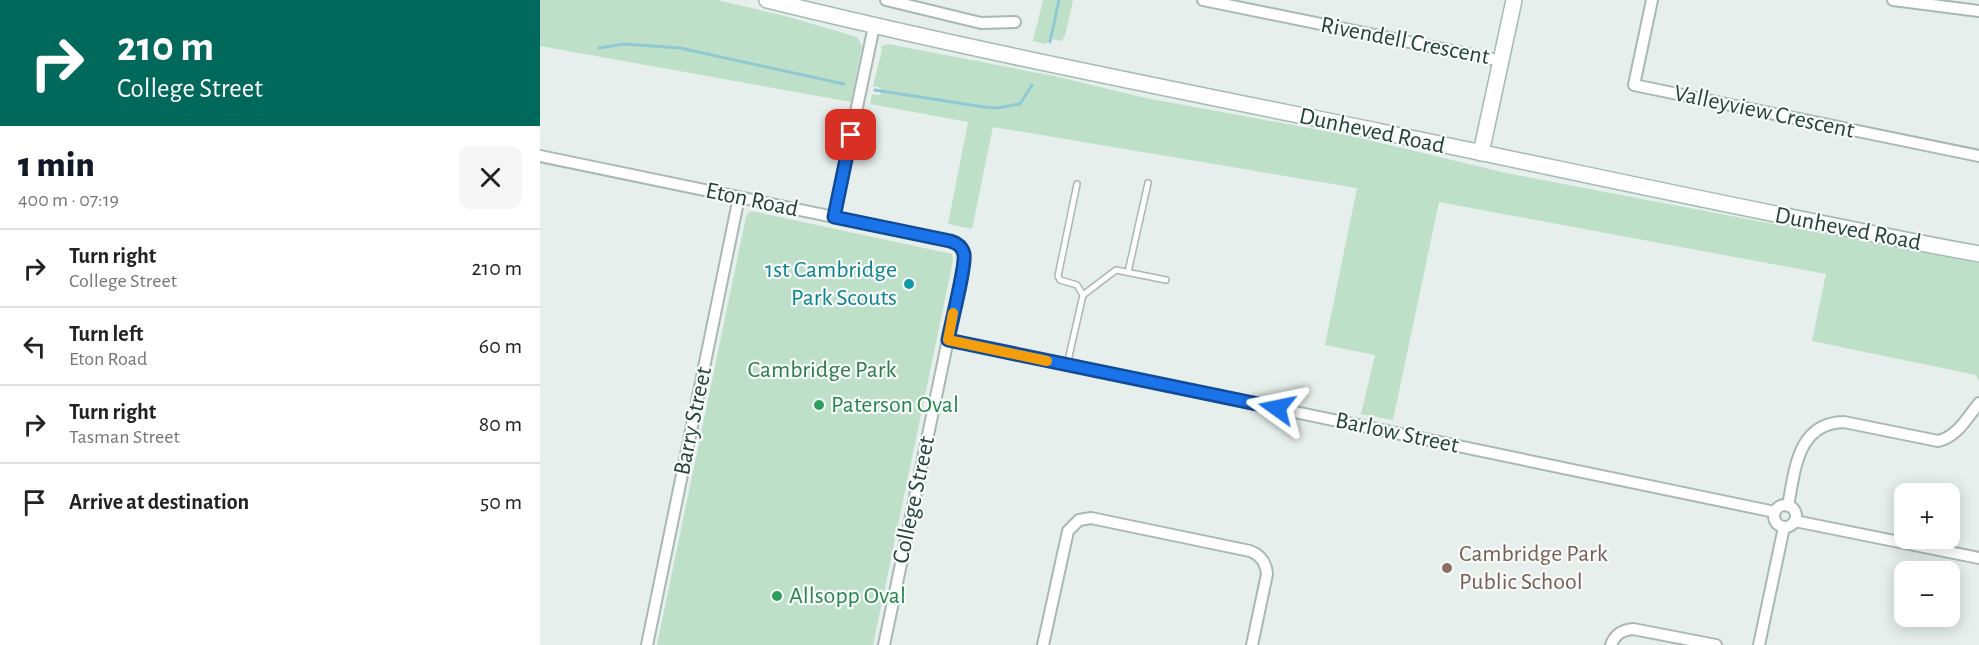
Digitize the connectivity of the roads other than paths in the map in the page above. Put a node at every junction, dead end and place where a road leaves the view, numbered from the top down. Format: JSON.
{"nodes":[{"id":1,"x":767,"y":0,"type":"edge"},
{"id":2,"x":886,"y":0,"type":"edge"},
{"id":3,"x":1203,"y":0,"type":"edge"},
{"id":4,"x":1514,"y":0,"type":"edge"},
{"id":5,"x":1652,"y":0,"type":"edge"},
{"id":6,"x":1893,"y":0,"type":"edge"},
{"id":7,"x":1979,"y":11,"type":"edge"},
{"id":8,"x":1015,"y":22,"type":"dead end"},
{"id":9,"x":874,"y":27,"type":"junction"},
{"id":10,"x":1502,"y":61,"type":"junction"},
{"id":11,"x":1481,"y":153,"type":"junction"},
{"id":12,"x":540,"y":156,"type":"edge"},
{"id":13,"x":1979,"y":156,"type":"edge"},
{"id":14,"x":1148,"y":183,"type":"dead end"},
{"id":15,"x":1077,"y":184,"type":"dead end"},
{"id":16,"x":739,"y":197,"type":"junction"},
{"id":17,"x":834,"y":217,"type":"junction"},
{"id":18,"x":962,"y":249,"type":"joint"},
{"id":19,"x":1979,"y":254,"type":"edge"},
{"id":20,"x":1128,"y":272,"type":"junction"},
{"id":21,"x":1166,"y":280,"type":"dead end"},
{"id":22,"x":1083,"y":295,"type":"junction"},
{"id":23,"x":948,"y":340,"type":"junction"},
{"id":24,"x":1067,"y":365,"type":"junction"},
{"id":25,"x":1979,"y":403,"type":"edge"},
{"id":26,"x":1788,"y":506,"type":"junction"},
{"id":27,"x":1775,"y":512,"type":"junction"},
{"id":28,"x":1795,"y":521,"type":"junction"},
{"id":29,"x":1784,"y":527,"type":"junction"},
{"id":30,"x":1979,"y":558,"type":"edge"},
{"id":31,"x":647,"y":645,"type":"edge"},
{"id":32,"x":884,"y":645,"type":"edge"},
{"id":33,"x":1043,"y":645,"type":"edge"},
{"id":34,"x":1252,"y":645,"type":"edge"},
{"id":35,"x":1611,"y":645,"type":"edge"},
{"id":36,"x":1716,"y":645,"type":"edge"},
{"id":37,"x":1760,"y":645,"type":"edge"}],
"edges":[{"from":1,"to":9,"type":"main road","name":"Dunheved Road"},
{"from":2,"to":8,"type":"street"},
{"from":3,"to":10,"type":"street","name":"Rivendell Crescent"},
{"from":4,"to":10,"type":"main road"},
{"from":5,"to":13,"type":"street","name":"Valleyview Crescent"},
{"from":6,"to":7,"type":"street"},
{"from":9,"to":11,"type":"main road","name":"Dunheved Road"},
{"from":9,"to":17,"type":"street"},
{"from":10,"to":11,"type":"main road"},
{"from":11,"to":19,"type":"main road","name":"Dunheved Road"},
{"from":12,"to":16,"type":"street","name":"Eton Road"},
{"from":14,"to":20,"type":"lane"},
{"from":15,"to":22,"type":"lane"},
{"from":16,"to":17,"type":"street","name":"Eton Road"},
{"from":16,"to":31,"type":"street","name":"Barry Street"},
{"from":17,"to":18,"type":"street","name":"Eton Road"},
{"from":18,"to":23,"type":"street","name":"College Street"},
{"from":20,"to":21,"type":"lane"},
{"from":20,"to":22,"type":"lane"},
{"from":22,"to":24,"type":"lane"},
{"from":23,"to":24,"type":"street","name":"Barlow Street"},
{"from":23,"to":32,"type":"street","name":"College Street"},
{"from":24,"to":27,"type":"street","name":"Barlow Street"},
{"from":25,"to":26,"type":"street"},
{"from":26,"to":27,"type":"street"},
{"from":26,"to":28,"type":"street"},
{"from":27,"to":29,"type":"street"},
{"from":28,"to":29,"type":"street"},
{"from":28,"to":30,"type":"street"},
{"from":29,"to":37,"type":"street"},
{"from":33,"to":34,"type":"street"},
{"from":35,"to":36,"type":"street"}]}
